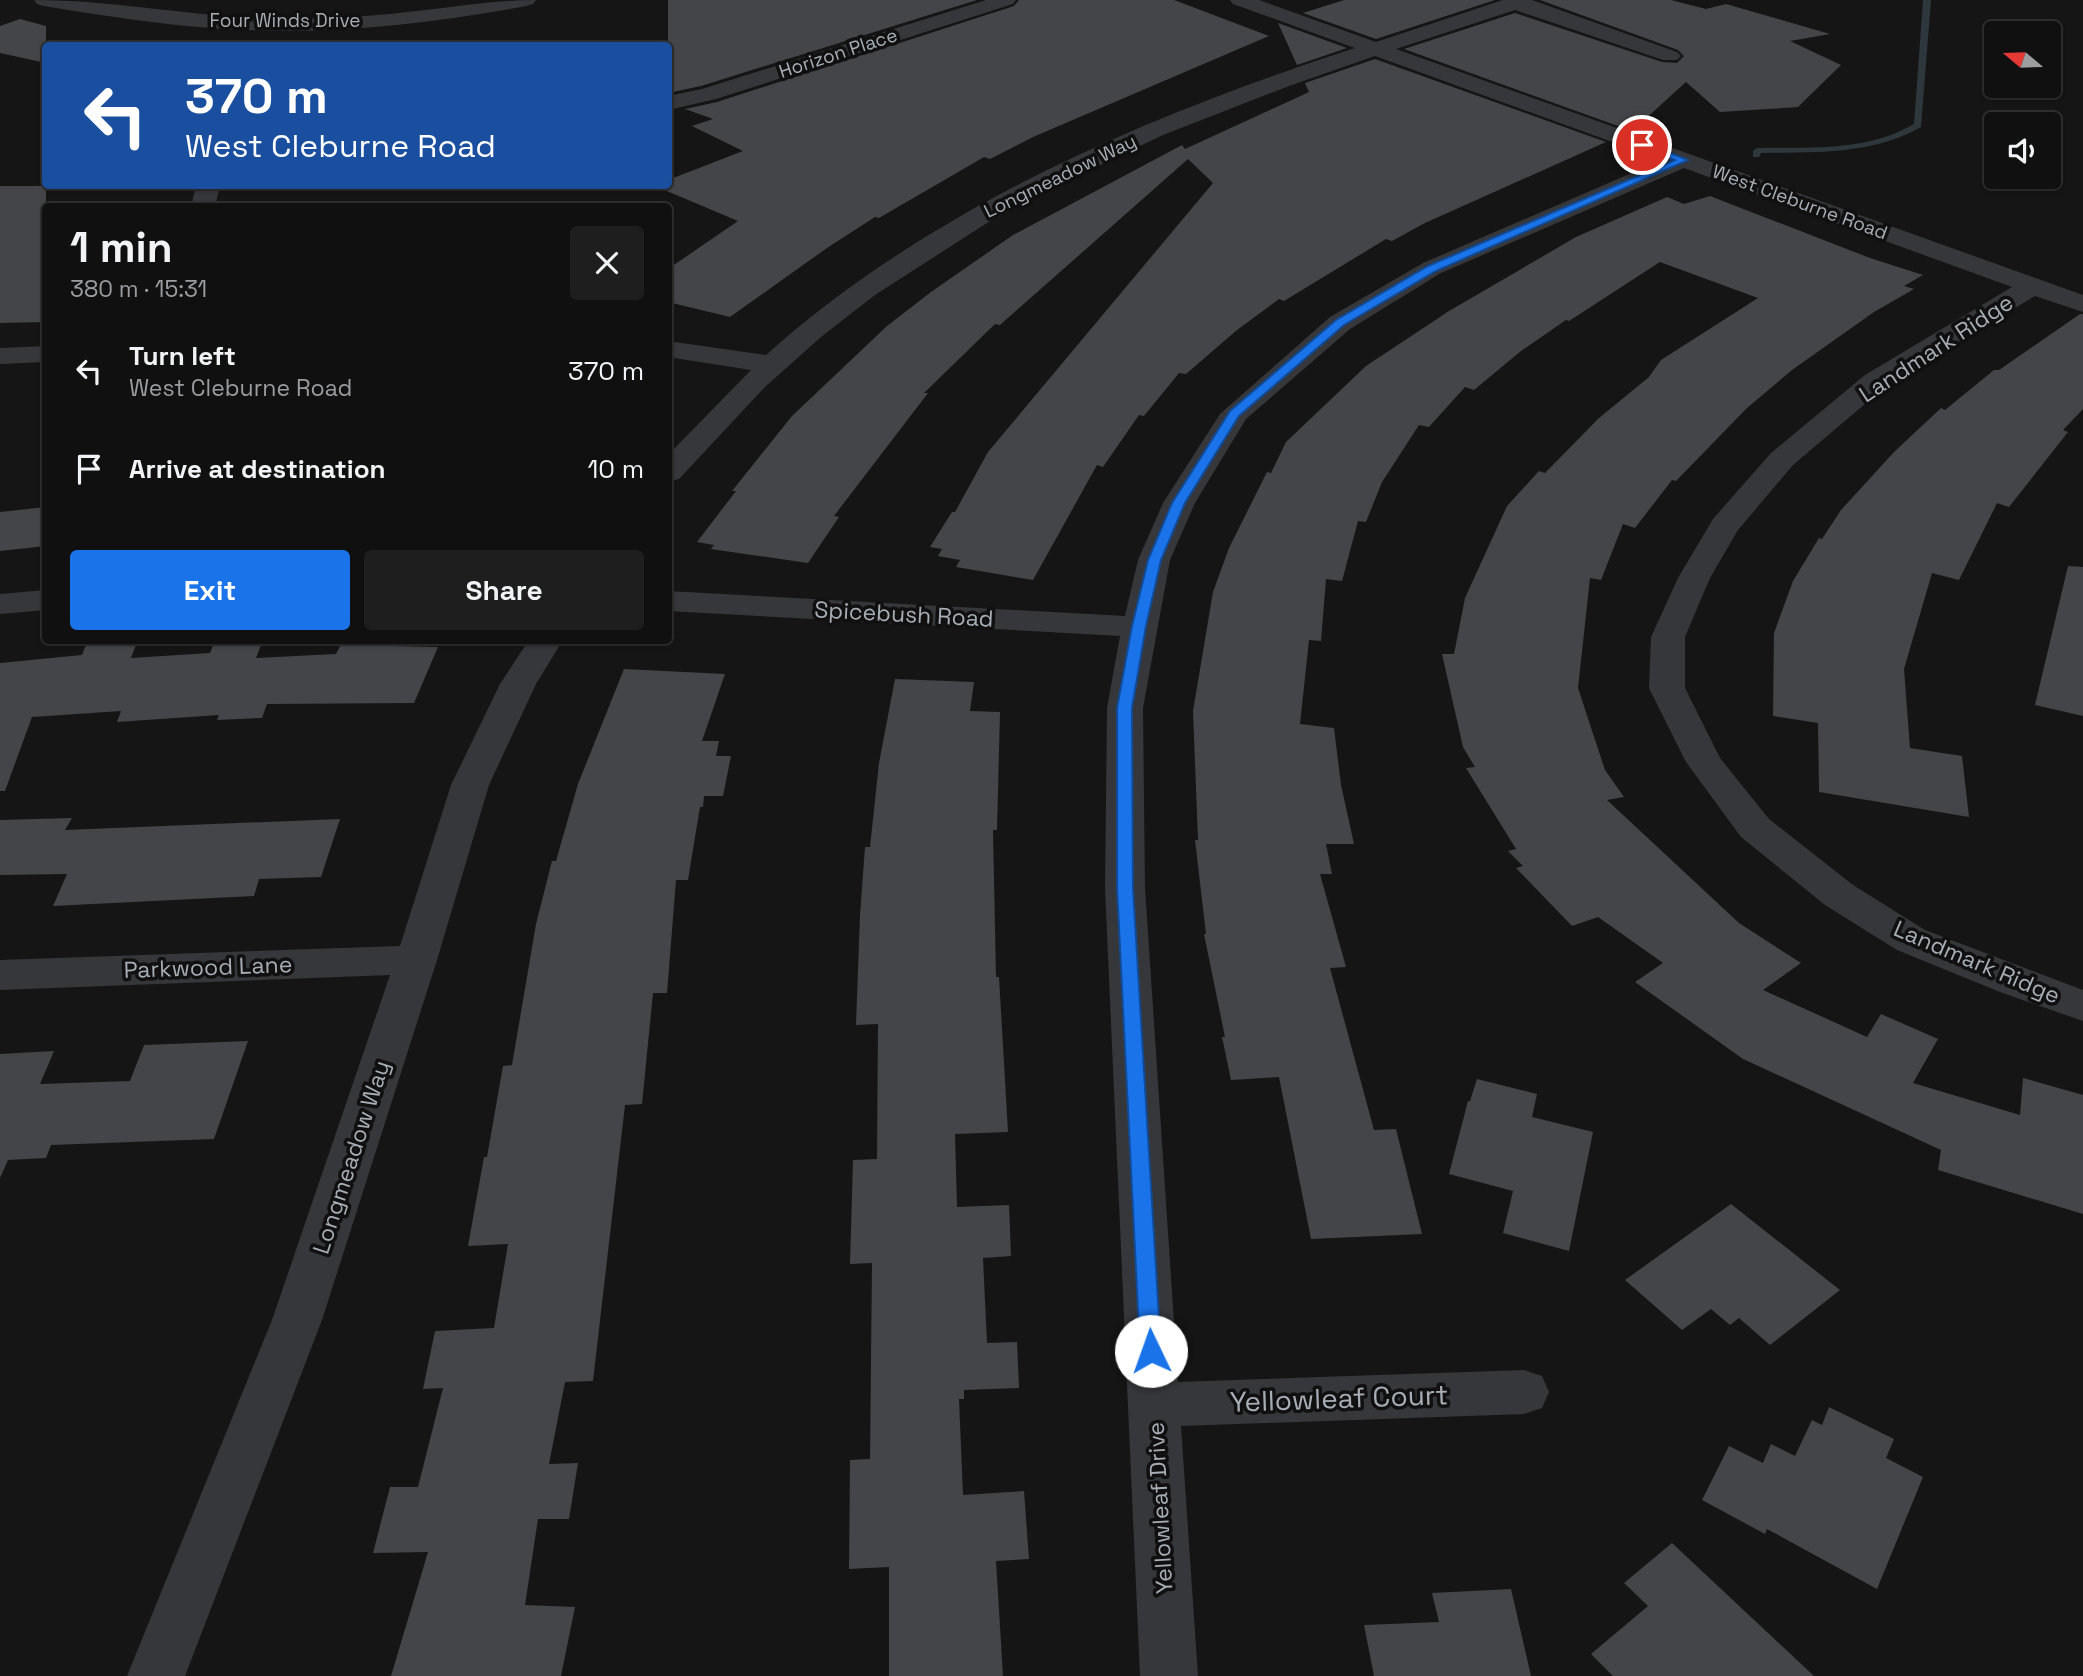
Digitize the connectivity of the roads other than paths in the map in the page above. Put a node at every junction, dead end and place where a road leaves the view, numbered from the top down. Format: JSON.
{"nodes":[{"id":1,"x":44,"y":0,"type":"edge"},
{"id":2,"x":244,"y":0,"type":"edge"},
{"id":3,"x":526,"y":0,"type":"edge"},
{"id":4,"x":1006,"y":0,"type":"edge"},
{"id":5,"x":1240,"y":0,"type":"edge"},
{"id":6,"x":1519,"y":1,"type":"edge"},
{"id":7,"x":229,"y":23,"type":"junction"},
{"id":8,"x":224,"y":42,"type":"edge"},
{"id":9,"x":1376,"y":50,"type":"junction"},
{"id":10,"x":1670,"y":56,"type":"dead end"},
{"id":11,"x":672,"y":102,"type":"edge"},
{"id":12,"x":1683,"y":160,"type":"junction"},
{"id":13,"x":2033,"y":286,"type":"junction"},
{"id":14,"x":2083,"y":304,"type":"edge"},
{"id":15,"x":672,"y":350,"type":"edge"},
{"id":16,"x":42,"y":354,"type":"edge"},
{"id":17,"x":0,"y":356,"type":"edge"},
{"id":18,"x":774,"y":365,"type":"junction"},
{"id":19,"x":672,"y":468,"type":"edge"},
{"id":20,"x":42,"y":600,"type":"edge"},
{"id":21,"x":672,"y":601,"type":"edge"},
{"id":22,"x":0,"y":604,"type":"edge"},
{"id":23,"x":1139,"y":626,"type":"junction"},
{"id":24,"x":543,"y":644,"type":"edge"},
{"id":25,"x":416,"y":960,"type":"junction"},
{"id":26,"x":0,"y":975,"type":"edge"},
{"id":27,"x":2083,"y":1006,"type":"edge"},
{"id":28,"x":1524,"y":1392,"type":"dead end"},
{"id":29,"x":1154,"y":1405,"type":"junction"},
{"id":30,"x":156,"y":1676,"type":"edge"},
{"id":31,"x":1170,"y":1676,"type":"edge"}],
"edges":[{"from":1,"to":7,"type":"street","name":"Four Winds Drive"},
{"from":2,"to":7,"type":"street"},
{"from":3,"to":7,"type":"street","name":"Four Winds Drive"},
{"from":4,"to":11,"type":"street","name":"Horizon Place"},
{"from":5,"to":9,"type":"street","name":"West Cleburne Road"},
{"from":6,"to":9,"type":"street","name":"Longmeadow Way"},
{"from":6,"to":10,"type":"street"},
{"from":7,"to":8,"type":"street"},
{"from":9,"to":12,"type":"street","name":"West Cleburne Road"},
{"from":9,"to":18,"type":"street","name":"Longmeadow Way"},
{"from":12,"to":13,"type":"street","name":"West Cleburne Road"},
{"from":12,"to":23,"type":"street","name":"Yellowleaf Drive"},
{"from":13,"to":14,"type":"street","name":"West Cleburne Road"},
{"from":13,"to":27,"type":"street","name":"Landmark Ridge"},
{"from":15,"to":18,"type":"street"},
{"from":16,"to":17,"type":"street"},
{"from":18,"to":19,"type":"street","name":"Longmeadow Way"},
{"from":20,"to":22,"type":"street"},
{"from":21,"to":23,"type":"street","name":"Spicebush Road"},
{"from":23,"to":29,"type":"street","name":"Yellowleaf Drive"},
{"from":24,"to":25,"type":"street","name":"Longmeadow Way"},
{"from":25,"to":26,"type":"street","name":"Parkwood Lane"},
{"from":25,"to":30,"type":"street","name":"Longmeadow Way"},
{"from":28,"to":29,"type":"street","name":"Yellowleaf Court"},
{"from":29,"to":31,"type":"street","name":"Yellowleaf Drive"}]}
